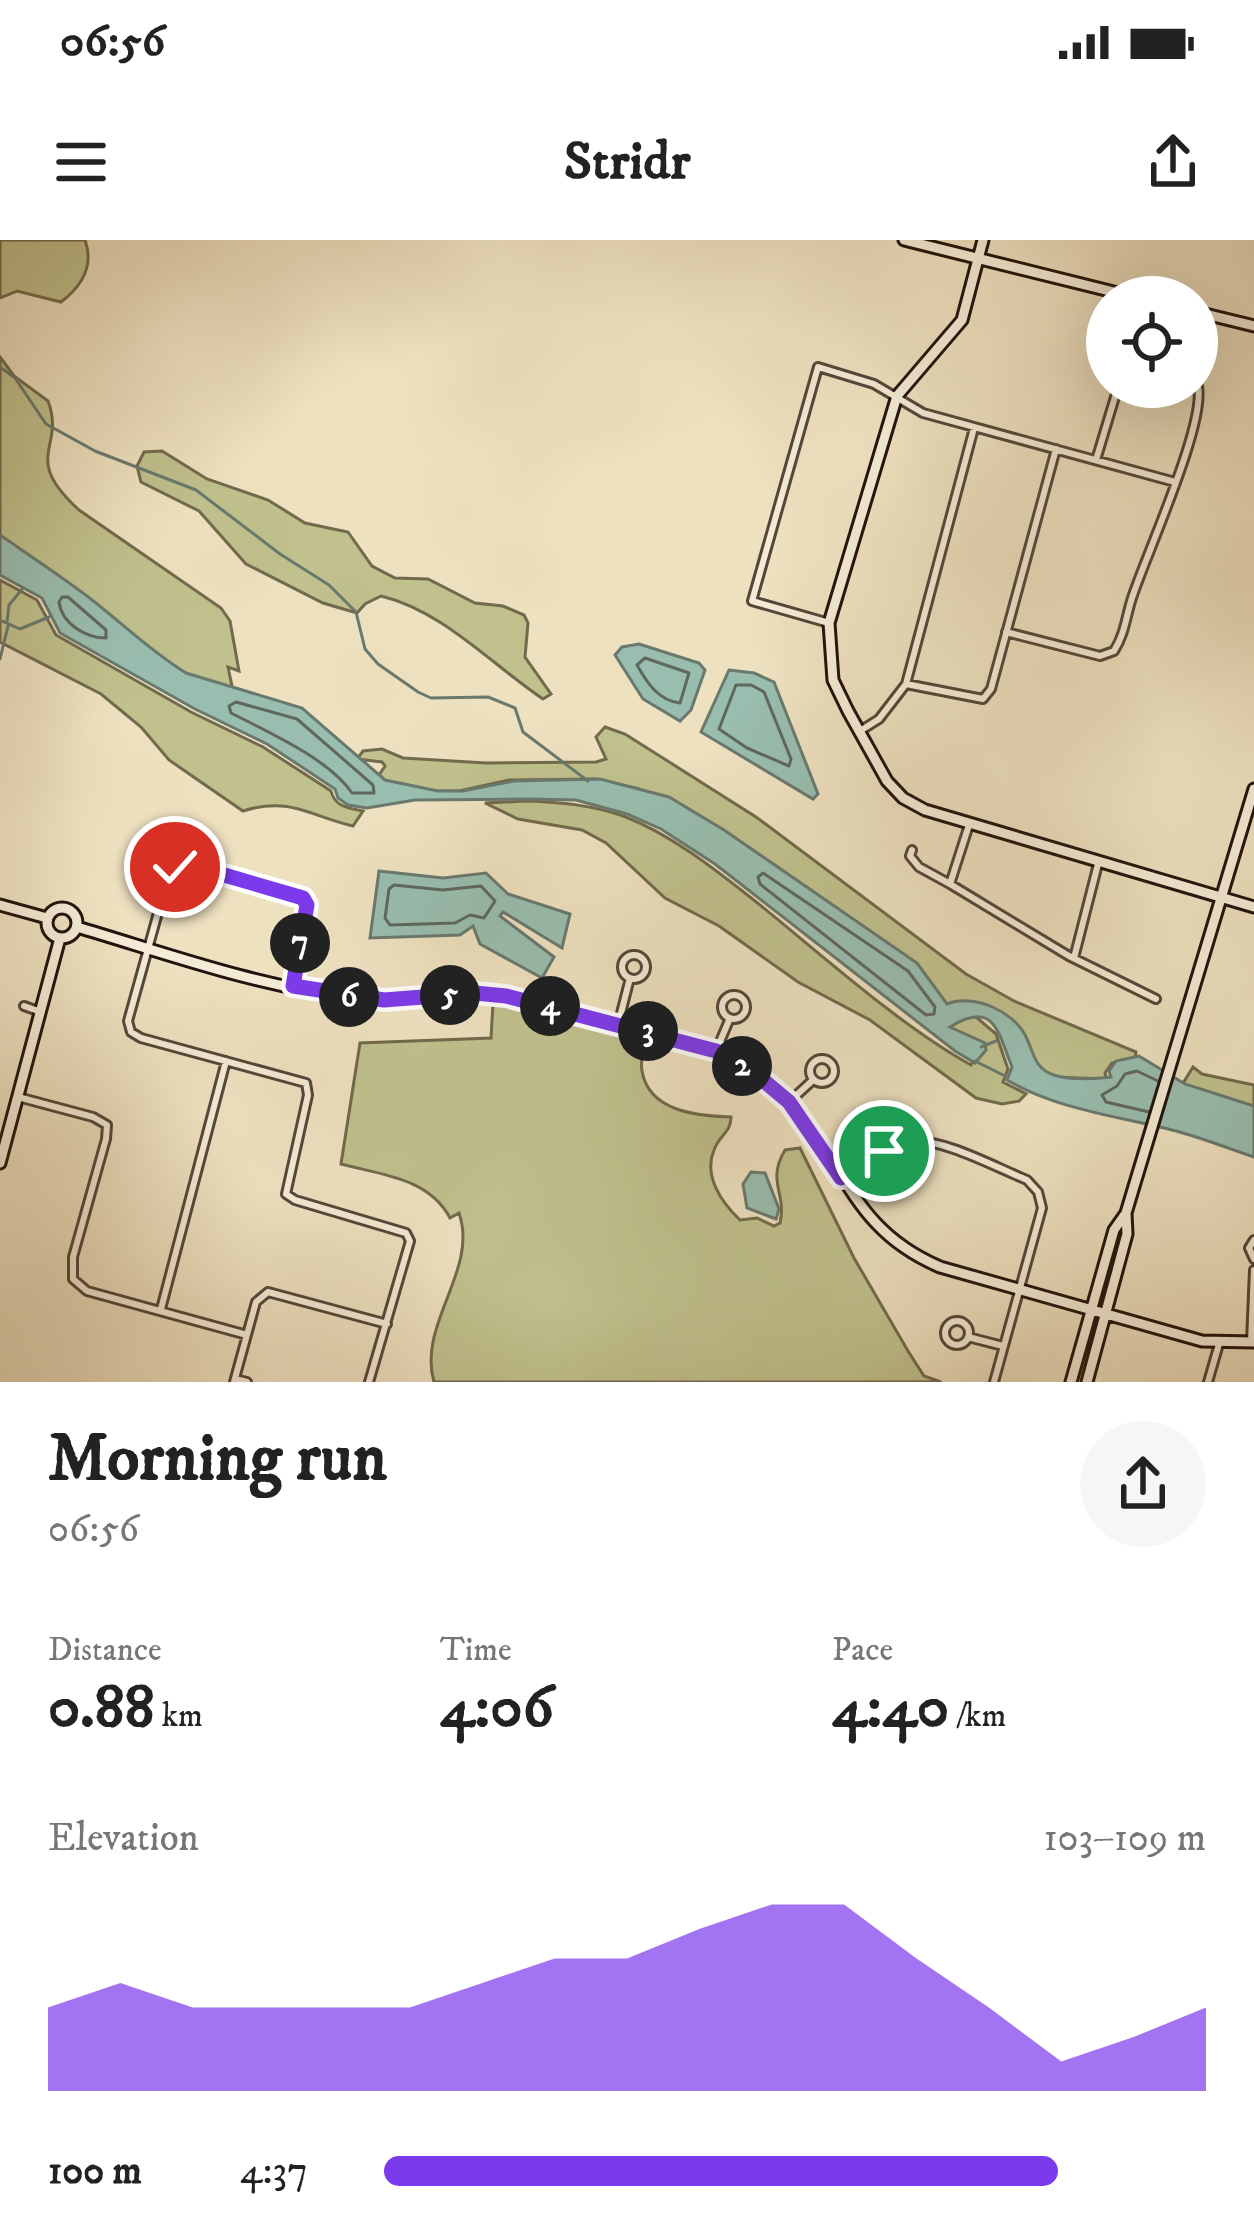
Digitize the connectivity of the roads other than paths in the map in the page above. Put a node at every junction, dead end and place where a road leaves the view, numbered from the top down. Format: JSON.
{"nodes":[{"id":1,"x":904,"y":240,"type":"edge"},
{"id":2,"x":983,"y":240,"type":"edge"},
{"id":3,"x":978,"y":258,"type":"junction"},
{"id":4,"x":1086,"y":285,"type":"edge"},
{"id":5,"x":1218,"y":317,"type":"edge"},
{"id":6,"x":1254,"y":326,"type":"edge"},
{"id":7,"x":897,"y":395,"type":"junction"},
{"id":8,"x":1112,"y":408,"type":"edge"},
{"id":9,"x":1197,"y":408,"type":"edge"},
{"id":10,"x":974,"y":428,"type":"junction"},
{"id":11,"x":1056,"y":449,"type":"junction"},
{"id":12,"x":1096,"y":460,"type":"junction"},
{"id":13,"x":1175,"y":482,"type":"junction"},
{"id":14,"x":829,"y":623,"type":"junction"},
{"id":15,"x":1006,"y":632,"type":"junction"},
{"id":16,"x":905,"y":684,"type":"junction"},
{"id":17,"x":860,"y":731,"type":"junction"},
{"id":18,"x":1254,"y":789,"type":"edge"},
{"id":19,"x":969,"y":825,"type":"junction"},
{"id":20,"x":912,"y":850,"type":"dead end"},
{"id":21,"x":1098,"y":864,"type":"junction"},
{"id":22,"x":190,"y":865,"type":"junction"},
{"id":23,"x":175,"y":867,"type":"junction"},
{"id":24,"x":950,"y":884,"type":"junction"},
{"id":25,"x":1220,"y":898,"type":"junction"},
{"id":26,"x":0,"y":905,"type":"edge"},
{"id":27,"x":1254,"y":907,"type":"edge"},
{"id":28,"x":47,"y":918,"type":"junction"},
{"id":29,"x":77,"y":927,"type":"junction"},
{"id":30,"x":59,"y":938,"type":"junction"},
{"id":31,"x":149,"y":948,"type":"junction"},
{"id":32,"x":1074,"y":958,"type":"junction"},
{"id":33,"x":630,"y":978,"type":"dead end"},
{"id":34,"x":293,"y":986,"type":"junction"},
{"id":35,"x":1156,"y":999,"type":"dead end"},
{"id":36,"x":24,"y":1006,"type":"dead end"},
{"id":37,"x":41,"y":1012,"type":"junction"},
{"id":38,"x":730,"y":1018,"type":"dead end"},
{"id":39,"x":618,"y":1023,"type":"junction"},
{"id":40,"x":716,"y":1051,"type":"junction"},
{"id":41,"x":226,"y":1061,"type":"junction"},
{"id":42,"x":814,"y":1079,"type":"dead end"},
{"id":43,"x":18,"y":1097,"type":"junction"},
{"id":44,"x":789,"y":1102,"type":"junction"},
{"id":45,"x":0,"y":1163,"type":"edge"},
{"id":46,"x":841,"y":1178,"type":"junction"},
{"id":47,"x":1126,"y":1214,"type":"junction"},
{"id":48,"x":1254,"y":1240,"type":"edge"},
{"id":49,"x":1254,"y":1259,"type":"edge"},
{"id":50,"x":1254,"y":1270,"type":"edge"},
{"id":51,"x":1020,"y":1289,"type":"junction"},
{"id":52,"x":160,"y":1309,"type":"junction"},
{"id":53,"x":1093,"y":1309,"type":"junction"},
{"id":54,"x":1105,"y":1312,"type":"junction"},
{"id":55,"x":387,"y":1324,"type":"junction"},
{"id":56,"x":248,"y":1335,"type":"junction"},
{"id":57,"x":968,"y":1336,"type":"dead end"},
{"id":58,"x":1253,"y":1342,"type":"edge"},
{"id":59,"x":1219,"y":1344,"type":"junction"},
{"id":60,"x":1003,"y":1346,"type":"junction"},
{"id":61,"x":234,"y":1380,"type":"edge"},
{"id":62,"x":247,"y":1382,"type":"edge"},
{"id":63,"x":369,"y":1382,"type":"edge"},
{"id":64,"x":994,"y":1382,"type":"edge"},
{"id":65,"x":1071,"y":1382,"type":"edge"},
{"id":66,"x":1087,"y":1382,"type":"edge"},
{"id":67,"x":1208,"y":1382,"type":"edge"}],
"edges":[{"from":1,"to":3,"type":"street"},
{"from":2,"to":3,"type":"street"},
{"from":3,"to":4,"type":"street"},
{"from":3,"to":7,"type":"street"},
{"from":5,"to":6,"type":"street"},
{"from":7,"to":10,"type":"street"},
{"from":7,"to":14,"type":"street"},
{"from":7,"to":14,"type":"street"},
{"from":8,"to":12,"type":"street"},
{"from":9,"to":13,"type":"street"},
{"from":10,"to":11,"type":"street"},
{"from":10,"to":16,"type":"street"},
{"from":11,"to":12,"type":"street"},
{"from":11,"to":15,"type":"street"},
{"from":12,"to":13,"type":"street"},
{"from":13,"to":15,"type":"street"},
{"from":14,"to":17,"type":"street"},
{"from":15,"to":16,"type":"street"},
{"from":16,"to":17,"type":"street"},
{"from":17,"to":19,"type":"street"},
{"from":18,"to":25,"type":"street"},
{"from":19,"to":21,"type":"street"},
{"from":19,"to":24,"type":"street"},
{"from":20,"to":24,"type":"street"},
{"from":21,"to":25,"type":"street"},
{"from":21,"to":32,"type":"street"},
{"from":22,"to":23,"type":"street"},
{"from":22,"to":23,"type":"street"},
{"from":22,"to":34,"type":"street"},
{"from":23,"to":31,"type":"street"},
{"from":24,"to":32,"type":"street"},
{"from":25,"to":27,"type":"street"},
{"from":25,"to":47,"type":"street"},
{"from":26,"to":28,"type":"street"},
{"from":28,"to":29,"type":"street"},
{"from":28,"to":30,"type":"street"},
{"from":29,"to":30,"type":"street"},
{"from":29,"to":31,"type":"street"},
{"from":30,"to":37,"type":"street"},
{"from":31,"to":34,"type":"street"},
{"from":31,"to":41,"type":"street"},
{"from":32,"to":35,"type":"street"},
{"from":33,"to":39,"type":"street"},
{"from":34,"to":39,"type":"street"},
{"from":36,"to":37,"type":"street"},
{"from":37,"to":43,"type":"street"},
{"from":38,"to":40,"type":"street"},
{"from":39,"to":40,"type":"street"},
{"from":40,"to":44,"type":"street"},
{"from":41,"to":52,"type":"street"},
{"from":41,"to":55,"type":"street"},
{"from":42,"to":44,"type":"street"},
{"from":43,"to":45,"type":"street"},
{"from":43,"to":52,"type":"street"},
{"from":44,"to":46,"type":"street"},
{"from":46,"to":51,"type":"street"},
{"from":46,"to":51,"type":"street"},
{"from":47,"to":53,"type":"street"},
{"from":47,"to":54,"type":"street"},
{"from":48,"to":49,"type":"street"},
{"from":50,"to":58,"type":"street"},
{"from":51,"to":53,"type":"street"},
{"from":51,"to":60,"type":"street"},
{"from":52,"to":56,"type":"street"},
{"from":53,"to":54,"type":"street"},
{"from":53,"to":65,"type":"street"},
{"from":54,"to":59,"type":"street"},
{"from":54,"to":66,"type":"street"},
{"from":55,"to":56,"type":"street"},
{"from":55,"to":63,"type":"street"},
{"from":56,"to":61,"type":"street"},
{"from":57,"to":60,"type":"street"},
{"from":58,"to":59,"type":"street"},
{"from":59,"to":67,"type":"street"},
{"from":60,"to":64,"type":"street"},
{"from":61,"to":62,"type":"street"}]}
